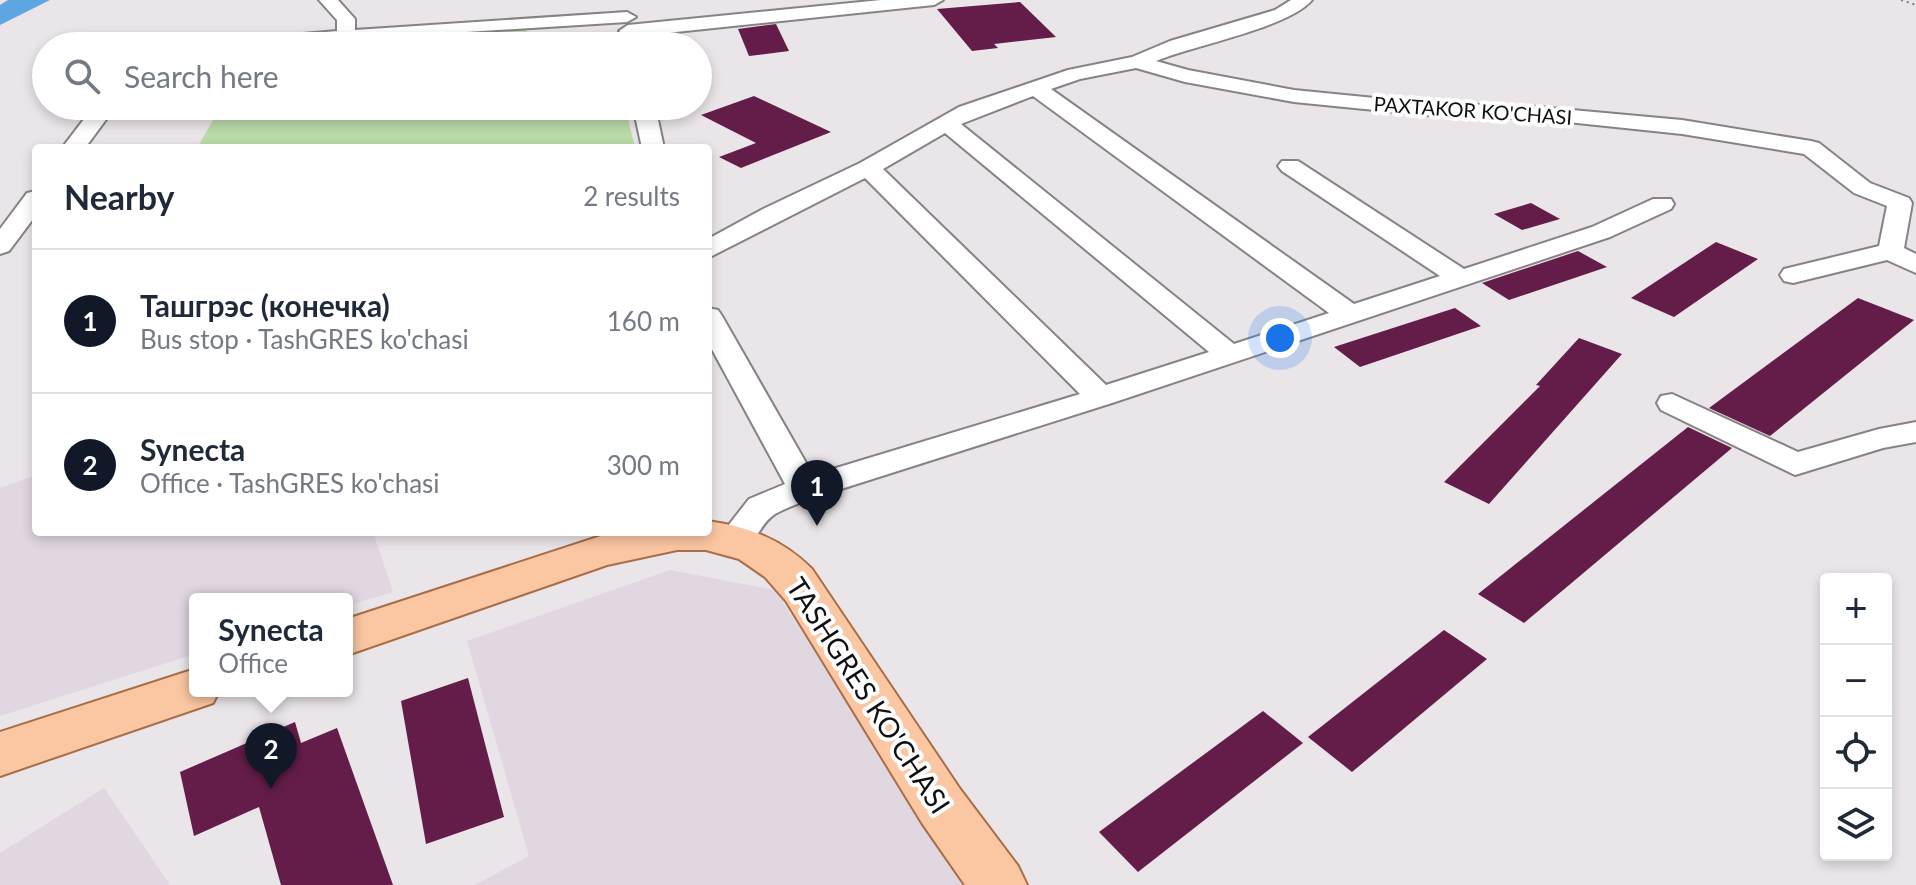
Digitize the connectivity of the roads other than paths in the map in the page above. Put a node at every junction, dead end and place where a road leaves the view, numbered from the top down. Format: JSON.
{"nodes":[{"id":1,"x":328,"y":0,"type":"edge"},
{"id":2,"x":916,"y":0,"type":"edge"},
{"id":3,"x":934,"y":0,"type":"edge"},
{"id":4,"x":1303,"y":0,"type":"edge"},
{"id":5,"x":627,"y":23,"type":"edge"},
{"id":6,"x":346,"y":32,"type":"edge"},
{"id":7,"x":378,"y":32,"type":"edge"},
{"id":8,"x":1137,"y":62,"type":"junction"},
{"id":9,"x":1035,"y":88,"type":"junction"},
{"id":10,"x":94,"y":120,"type":"edge"},
{"id":11,"x":647,"y":120,"type":"edge"},
{"id":12,"x":947,"y":124,"type":"junction"},
{"id":13,"x":76,"y":144,"type":"edge"},
{"id":14,"x":652,"y":144,"type":"edge"},
{"id":15,"x":1290,"y":166,"type":"dead end"},
{"id":16,"x":868,"y":168,"type":"junction"},
{"id":17,"x":32,"y":203,"type":"edge"},
{"id":18,"x":1662,"y":204,"type":"dead end"},
{"id":19,"x":0,"y":246,"type":"edge"},
{"id":20,"x":712,"y":248,"type":"edge"},
{"id":21,"x":1891,"y":251,"type":"junction"},
{"id":22,"x":1916,"y":265,"type":"edge"},
{"id":23,"x":1793,"y":275,"type":"dead end"},
{"id":24,"x":1460,"y":278,"type":"junction"},
{"id":25,"x":1349,"y":314,"type":"junction"},
{"id":26,"x":712,"y":323,"type":"edge"},
{"id":27,"x":1228,"y":353,"type":"junction"},
{"id":28,"x":1101,"y":397,"type":"junction"},
{"id":29,"x":1672,"y":403,"type":"dead end"},
{"id":30,"x":1916,"y":432,"type":"edge"},
{"id":31,"x":804,"y":489,"type":"junction"},
{"id":32,"x":671,"y":536,"type":"edge"},
{"id":33,"x":671,"y":536,"type":"edge"},
{"id":34,"x":735,"y":540,"type":"junction"},
{"id":35,"x":353,"y":635,"type":"edge"},
{"id":36,"x":189,"y":691,"type":"edge"},
{"id":37,"x":0,"y":754,"type":"edge"},
{"id":38,"x":998,"y":885,"type":"edge"}],
"edges":[{"from":1,"to":6,"type":"street"},
{"from":2,"to":3,"type":"street"},
{"from":2,"to":5,"type":"street"},
{"from":4,"to":8,"type":"street"},
{"from":5,"to":7,"type":"street"},
{"from":8,"to":9,"type":"street"},
{"from":8,"to":21,"type":"street","name":"PAXTAKOR KO'CHASI"},
{"from":9,"to":12,"type":"street"},
{"from":9,"to":25,"type":"street"},
{"from":10,"to":13,"type":"street"},
{"from":11,"to":14,"type":"street"},
{"from":12,"to":16,"type":"street"},
{"from":12,"to":27,"type":"street"},
{"from":15,"to":24,"type":"street"},
{"from":16,"to":20,"type":"street"},
{"from":16,"to":28,"type":"street"},
{"from":17,"to":19,"type":"street"},
{"from":18,"to":24,"type":"street"},
{"from":21,"to":22,"type":"street"},
{"from":21,"to":23,"type":"street"},
{"from":24,"to":25,"type":"street"},
{"from":25,"to":27,"type":"street"},
{"from":26,"to":31,"type":"street"},
{"from":27,"to":28,"type":"street"},
{"from":28,"to":31,"type":"street"},
{"from":29,"to":30,"type":"street"},
{"from":31,"to":34,"type":"street"},
{"from":32,"to":35,"type":"main road","name":"TASHGRES KO'CHASI"},
{"from":33,"to":34,"type":"main road","name":"TASHGRES KO'CHASI"},
{"from":34,"to":38,"type":"main road","name":"TASHGRES KO'CHASI"},
{"from":36,"to":37,"type":"main road"}]}
